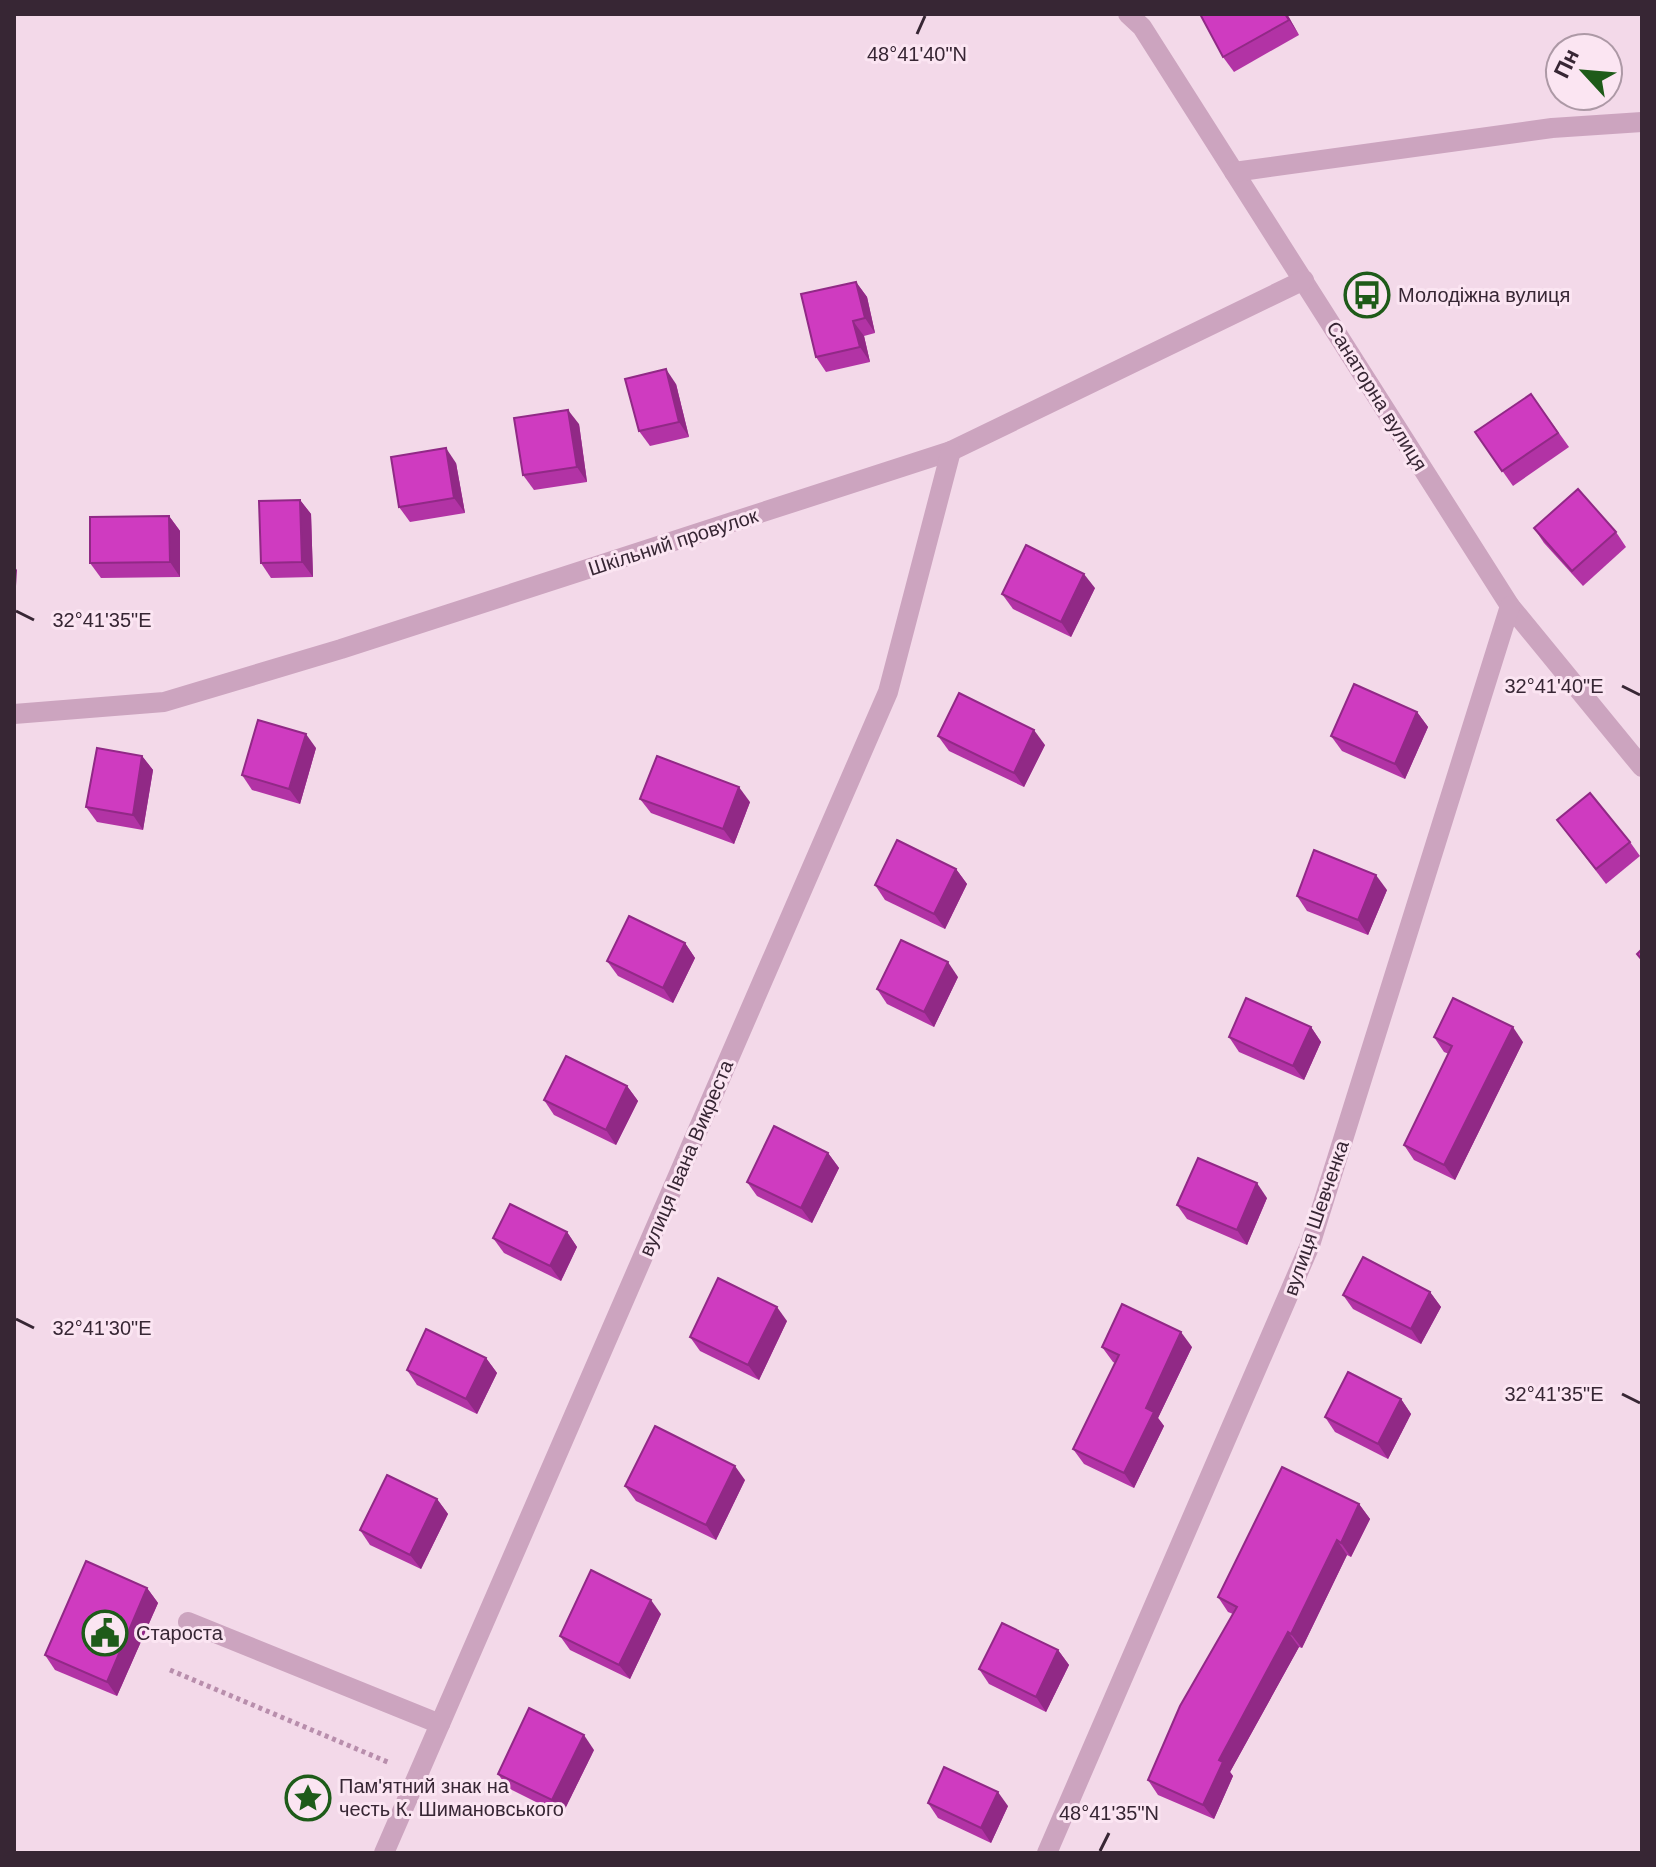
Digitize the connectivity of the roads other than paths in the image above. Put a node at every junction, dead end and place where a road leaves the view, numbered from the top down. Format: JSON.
{"nodes":[{"id":1,"x":1128,"y":14,"type":"edge"},
{"id":2,"x":1642,"y":122,"type":"edge"},
{"id":3,"x":1234,"y":172,"type":"junction"},
{"id":4,"x":1304,"y":280,"type":"junction"},
{"id":5,"x":951,"y":451,"type":"junction"},
{"id":6,"x":1510,"y":606,"type":"junction"},
{"id":7,"x":14,"y":714,"type":"edge"},
{"id":8,"x":1642,"y":767,"type":"edge"},
{"id":9,"x":188,"y":1622,"type":"dead end"},
{"id":10,"x":440,"y":1724,"type":"junction"},
{"id":11,"x":384,"y":1853,"type":"edge"},
{"id":12,"x":1047,"y":1853,"type":"edge"}],
"edges":[{"from":1,"to":3,"type":"street","name":"Санаторна вулиця"},
{"from":2,"to":3,"type":"street"},
{"from":3,"to":4,"type":"street","name":"Санаторна вулиця"},
{"from":4,"to":5,"type":"street","name":"Шкільний провулок"},
{"from":4,"to":6,"type":"street","name":"Санаторна вулиця"},
{"from":5,"to":7,"type":"street","name":"Шкільний провулок"},
{"from":5,"to":10,"type":"street","name":"вулиця Івана Викреста"},
{"from":6,"to":8,"type":"street","name":"Санаторна вулиця"},
{"from":6,"to":12,"type":"street","name":"вулиця Шевченка"},
{"from":9,"to":10,"type":"street"},
{"from":10,"to":11,"type":"street","name":"вулиця Івана Викреста"}]}
